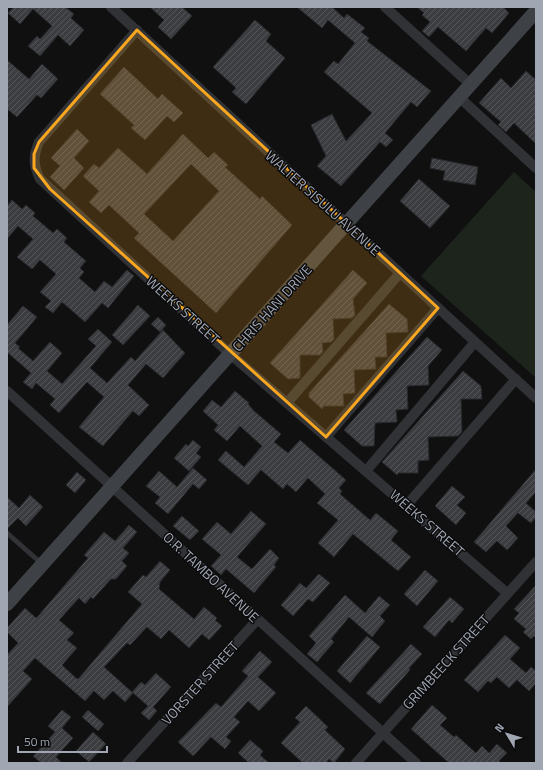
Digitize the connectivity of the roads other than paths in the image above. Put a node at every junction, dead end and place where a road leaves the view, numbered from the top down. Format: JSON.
{"nodes":[{"id":1,"x":111,"y":7,"type":"edge"},
{"id":2,"x":385,"y":7,"type":"edge"},
{"id":3,"x":536,"y":11,"type":"edge"},
{"id":4,"x":137,"y":30,"type":"junction"},
{"id":5,"x":470,"y":84,"type":"junction"},
{"id":6,"x":459,"y":97,"type":"junction"},
{"id":7,"x":536,"y":168,"type":"edge"},
{"id":8,"x":346,"y":224,"type":"junction"},
{"id":9,"x":400,"y":273,"type":"junction"},
{"id":10,"x":438,"y":308,"type":"junction"},
{"id":11,"x":475,"y":342,"type":"junction"},
{"id":12,"x":230,"y":354,"type":"junction"},
{"id":13,"x":516,"y":379,"type":"junction"},
{"id":14,"x":7,"y":391,"type":"edge"},
{"id":15,"x":536,"y":398,"type":"edge"},
{"id":16,"x":287,"y":403,"type":"junction"},
{"id":17,"x":326,"y":437,"type":"junction"},
{"id":18,"x":366,"y":471,"type":"junction"},
{"id":19,"x":113,"y":486,"type":"junction"},
{"id":20,"x":406,"y":506,"type":"junction"},
{"id":21,"x":7,"y":533,"type":"edge"},
{"id":22,"x":536,"y":562,"type":"edge"},
{"id":23,"x":43,"y":565,"type":"junction"},
{"id":24,"x":507,"y":593,"type":"junction"},
{"id":25,"x":7,"y":604,"type":"edge"},
{"id":26,"x":257,"y":620,"type":"junction"},
{"id":27,"x":383,"y":734,"type":"junction"},
{"id":28,"x":127,"y":763,"type":"edge"},
{"id":29,"x":356,"y":763,"type":"edge"},
{"id":30,"x":416,"y":763,"type":"edge"}],
"edges":[{"from":1,"to":4,"type":"street","name":"WALTER SISULU AVENUE"},
{"from":2,"to":5,"type":"street"},
{"from":3,"to":5,"type":"street","name":"CHRIS HANI DRIVE"},
{"from":4,"to":8,"type":"street","name":"WALTER SISULU AVENUE"},
{"from":4,"to":12,"type":"street","name":"WEEKS STREET"},
{"from":5,"to":6,"type":"street","name":"CHRIS HANI DRIVE"},
{"from":6,"to":7,"type":"street"},
{"from":6,"to":8,"type":"street","name":"CHRIS HANI DRIVE"},
{"from":8,"to":9,"type":"street","name":"WALTER SISULU AVENUE"},
{"from":8,"to":12,"type":"street","name":"CHRIS HANI DRIVE"},
{"from":9,"to":10,"type":"street","name":"WALTER SISULU AVENUE"},
{"from":9,"to":16,"type":"street"},
{"from":10,"to":11,"type":"street","name":"WALTER SISULU AVENUE"},
{"from":10,"to":17,"type":"street"},
{"from":11,"to":13,"type":"street","name":"WALTER SISULU AVENUE"},
{"from":11,"to":18,"type":"street"},
{"from":12,"to":16,"type":"street","name":"WEEKS STREET"},
{"from":12,"to":19,"type":"street","name":"CHRIS HANI DRIVE"},
{"from":13,"to":15,"type":"street","name":"WALTER SISULU AVENUE"},
{"from":13,"to":20,"type":"street"},
{"from":14,"to":19,"type":"street","name":"O.R. TAMBO AVENUE"},
{"from":16,"to":17,"type":"street","name":"WEEKS STREET"},
{"from":17,"to":18,"type":"street","name":"WEEKS STREET"},
{"from":18,"to":20,"type":"street","name":"WEEKS STREET"},
{"from":19,"to":23,"type":"street","name":"CHRIS HANI DRIVE"},
{"from":19,"to":26,"type":"street","name":"O.R. TAMBO AVENUE"},
{"from":20,"to":24,"type":"street","name":"WEEKS STREET"},
{"from":21,"to":23,"type":"lane"},
{"from":22,"to":24,"type":"street","name":"GRIMBEECK STREET"},
{"from":23,"to":25,"type":"street","name":"CHRIS HANI DRIVE"},
{"from":24,"to":27,"type":"street","name":"GRIMBEECK STREET"},
{"from":26,"to":27,"type":"street","name":"O.R. TAMBO AVENUE"},
{"from":26,"to":28,"type":"street","name":"VORSTER STREET"},
{"from":27,"to":29,"type":"street","name":"GRIMBEECK STREET"},
{"from":27,"to":30,"type":"street","name":"O.R. TAMBO AVENUE"}]}
